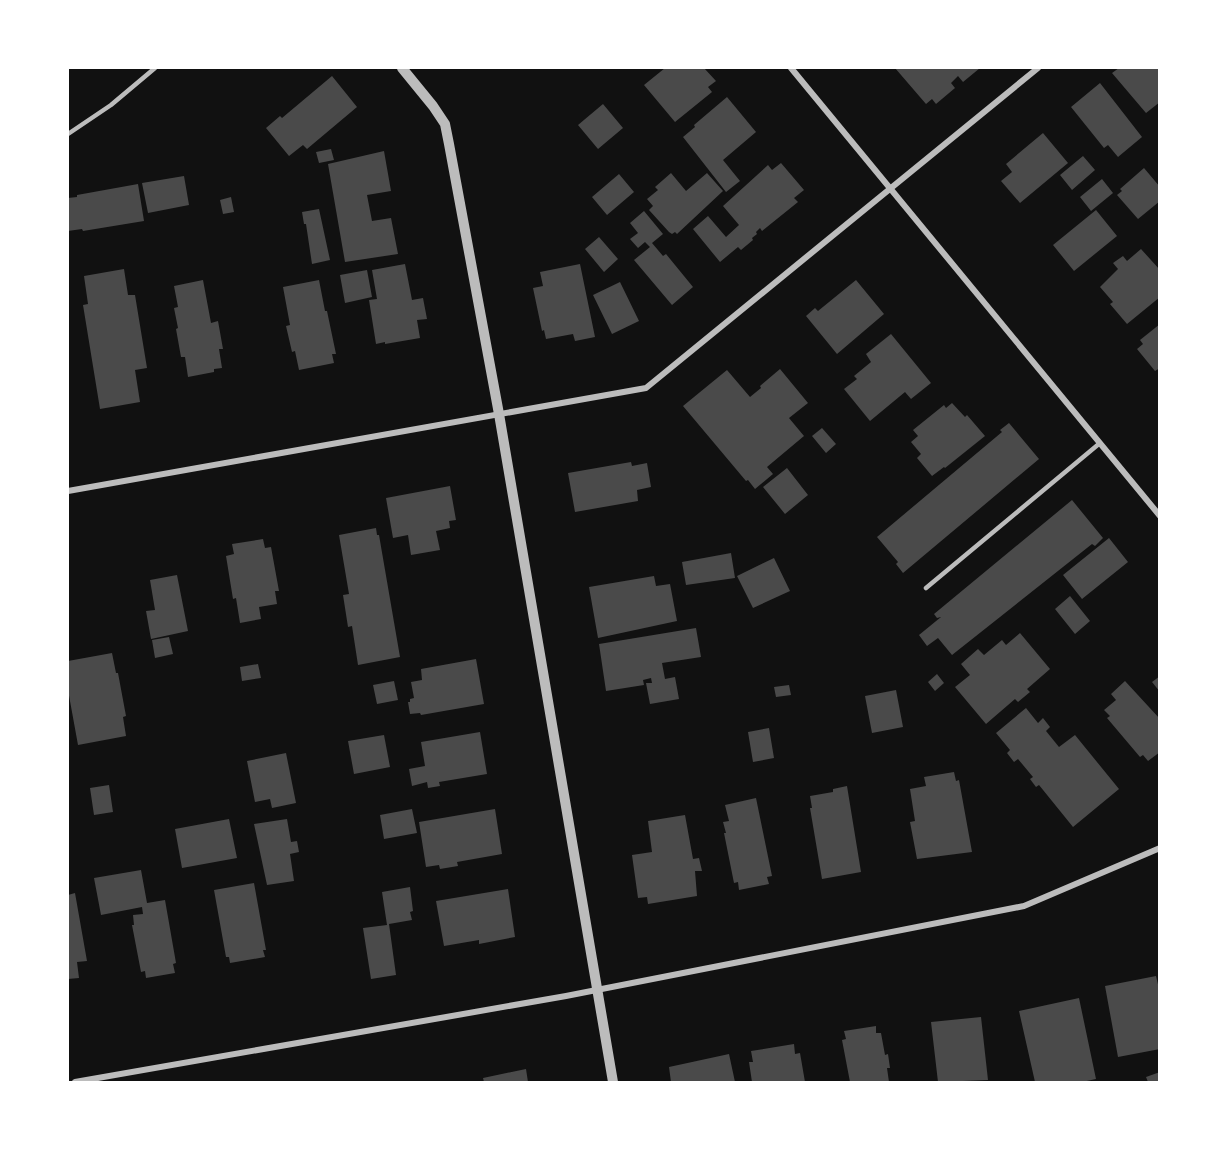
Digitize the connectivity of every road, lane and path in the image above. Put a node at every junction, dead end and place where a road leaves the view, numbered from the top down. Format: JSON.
{"nodes":[{"id":1,"x":155,"y":68,"type":"edge"},
{"id":2,"x":402,"y":68,"type":"edge"},
{"id":3,"x":791,"y":68,"type":"edge"},
{"id":4,"x":1038,"y":68,"type":"edge"},
{"id":5,"x":68,"y":134,"type":"edge"},
{"id":6,"x":891,"y":190,"type":"junction"},
{"id":7,"x":499,"y":414,"type":"junction"},
{"id":8,"x":1100,"y":443,"type":"junction"},
{"id":9,"x":68,"y":491,"type":"edge"},
{"id":10,"x":1159,"y":514,"type":"edge"},
{"id":11,"x":926,"y":588,"type":"dead end"},
{"id":12,"x":1160,"y":848,"type":"edge"},
{"id":13,"x":597,"y":990,"type":"junction"},
{"id":14,"x":75,"y":1083,"type":"edge"},
{"id":15,"x":613,"y":1083,"type":"edge"}],
"edges":[{"from":1,"to":5,"type":"lane"},
{"from":2,"to":7,"type":"street"},
{"from":3,"to":6,"type":"street"},
{"from":4,"to":6,"type":"street"},
{"from":6,"to":7,"type":"street"},
{"from":6,"to":8,"type":"street"},
{"from":7,"to":9,"type":"street"},
{"from":7,"to":13,"type":"street"},
{"from":8,"to":10,"type":"street"},
{"from":8,"to":11,"type":"lane"},
{"from":12,"to":13,"type":"street"},
{"from":13,"to":14,"type":"street"},
{"from":13,"to":15,"type":"street"}]}
